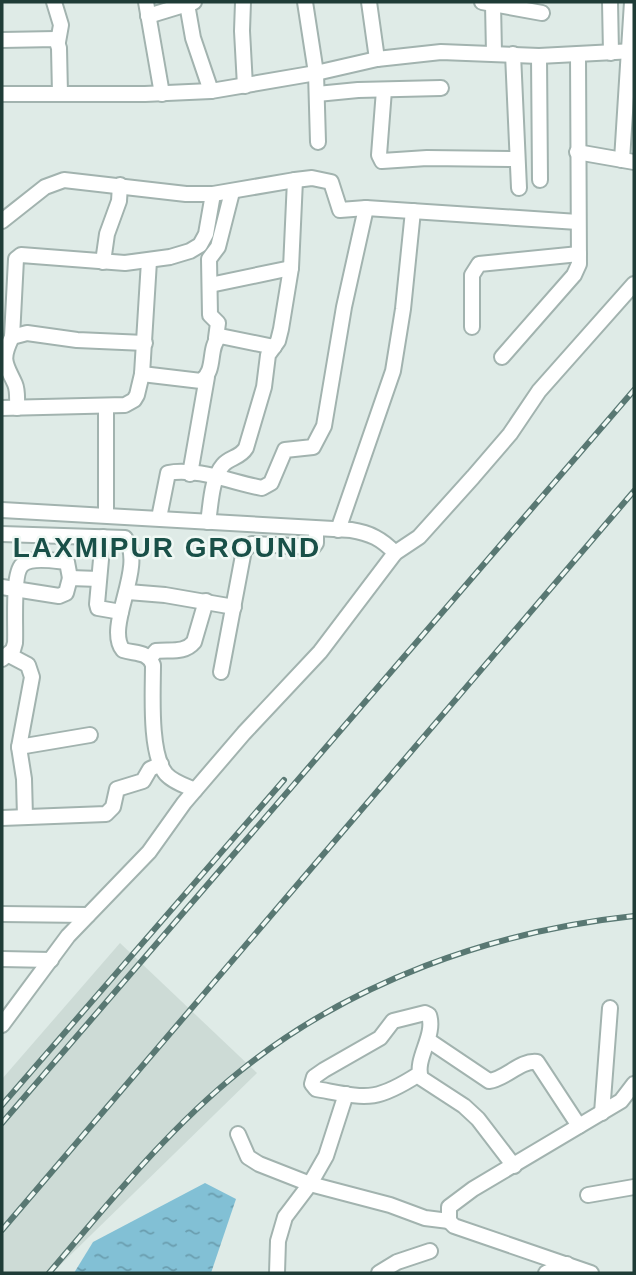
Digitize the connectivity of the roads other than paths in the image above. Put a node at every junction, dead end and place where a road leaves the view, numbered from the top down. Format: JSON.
{"nodes":[{"id":1,"x":54,"y":2,"type":"edge"},
{"id":2,"x":243,"y":2,"type":"edge"},
{"id":3,"x":305,"y":2,"type":"edge"},
{"id":4,"x":369,"y":2,"type":"edge"},
{"id":5,"x":610,"y":2,"type":"edge"},
{"id":6,"x":632,"y":2,"type":"edge"},
{"id":7,"x":191,"y":3,"type":"edge"},
{"id":8,"x":487,"y":3,"type":"edge"},
{"id":9,"x":147,"y":9,"type":"edge"},
{"id":10,"x":542,"y":13,"type":"dead end"},
{"id":11,"x":2,"y":40,"type":"edge"},
{"id":12,"x":58,"y":42,"type":"junction"},
{"id":13,"x":631,"y":51,"type":"edge"},
{"id":14,"x":494,"y":53,"type":"junction"},
{"id":15,"x":611,"y":53,"type":"junction"},
{"id":16,"x":513,"y":54,"type":"junction"},
{"id":17,"x":578,"y":55,"type":"junction"},
{"id":18,"x":539,"y":56,"type":"junction"},
{"id":19,"x":377,"y":59,"type":"junction"},
{"id":20,"x":316,"y":73,"type":"junction"},
{"id":21,"x":245,"y":86,"type":"junction"},
{"id":22,"x":441,"y":88,"type":"dead end"},
{"id":23,"x":384,"y":90,"type":"junction"},
{"id":24,"x":211,"y":91,"type":"junction"},
{"id":25,"x":60,"y":93,"type":"junction"},
{"id":26,"x":2,"y":94,"type":"edge"},
{"id":27,"x":162,"y":94,"type":"junction"},
{"id":28,"x":317,"y":94,"type":"junction"},
{"id":29,"x":318,"y":142,"type":"dead end"},
{"id":30,"x":577,"y":152,"type":"junction"},
{"id":31,"x":517,"y":159,"type":"junction"},
{"id":32,"x":628,"y":161,"type":"edge"},
{"id":33,"x":295,"y":180,"type":"junction"},
{"id":34,"x":540,"y":180,"type":"dead end"},
{"id":35,"x":120,"y":185,"type":"junction"},
{"id":36,"x":519,"y":188,"type":"dead end"},
{"id":37,"x":232,"y":192,"type":"junction"},
{"id":38,"x":213,"y":194,"type":"junction"},
{"id":39,"x":366,"y":208,"type":"junction"},
{"id":40,"x":413,"y":211,"type":"junction"},
{"id":41,"x":2,"y":221,"type":"edge"},
{"id":42,"x":578,"y":222,"type":"junction"},
{"id":43,"x":579,"y":254,"type":"junction"},
{"id":44,"x":149,"y":261,"type":"junction"},
{"id":45,"x":103,"y":262,"type":"junction"},
{"id":46,"x":291,"y":268,"type":"junction"},
{"id":47,"x":634,"y":284,"type":"edge"},
{"id":48,"x":210,"y":285,"type":"junction"},
{"id":49,"x":472,"y":327,"type":"dead end"},
{"id":50,"x":12,"y":337,"type":"junction"},
{"id":51,"x":216,"y":338,"type":"junction"},
{"id":52,"x":145,"y":343,"type":"junction"},
{"id":53,"x":274,"y":347,"type":"junction"},
{"id":54,"x":3,"y":356,"type":"edge"},
{"id":55,"x":502,"y":358,"type":"dead end"},
{"id":56,"x":142,"y":374,"type":"junction"},
{"id":57,"x":207,"y":377,"type":"junction"},
{"id":58,"x":106,"y":406,"type":"junction"},
{"id":59,"x":2,"y":408,"type":"edge"},
{"id":60,"x":17,"y":408,"type":"junction"},
{"id":61,"x":190,"y":474,"type":"junction"},
{"id":62,"x":216,"y":477,"type":"junction"},
{"id":63,"x":2,"y":510,"type":"edge"},
{"id":64,"x":106,"y":515,"type":"junction"},
{"id":65,"x":159,"y":519,"type":"junction"},
{"id":66,"x":208,"y":522,"type":"junction"},
{"id":67,"x":316,"y":529,"type":"junction"},
{"id":68,"x":338,"y":530,"type":"junction"},
{"id":69,"x":2,"y":534,"type":"edge"},
{"id":70,"x":103,"y":537,"type":"junction"},
{"id":71,"x":395,"y":553,"type":"junction"},
{"id":72,"x":70,"y":578,"type":"junction"},
{"id":73,"x":99,"y":579,"type":"junction"},
{"id":74,"x":9,"y":588,"type":"edge"},
{"id":75,"x":128,"y":592,"type":"junction"},
{"id":76,"x":206,"y":601,"type":"junction"},
{"id":77,"x":234,"y":607,"type":"junction"},
{"id":78,"x":121,"y":612,"type":"junction"},
{"id":79,"x":5,"y":657,"type":"edge"},
{"id":80,"x":150,"y":657,"type":"junction"},
{"id":81,"x":221,"y":672,"type":"dead end"},
{"id":82,"x":90,"y":735,"type":"dead end"},
{"id":83,"x":19,"y":747,"type":"junction"},
{"id":84,"x":161,"y":764,"type":"junction"},
{"id":85,"x":195,"y":790,"type":"junction"},
{"id":86,"x":25,"y":817,"type":"junction"},
{"id":87,"x":2,"y":818,"type":"edge"},
{"id":88,"x":2,"y":914,"type":"edge"},
{"id":89,"x":88,"y":915,"type":"junction"},
{"id":90,"x":2,"y":959,"type":"edge"},
{"id":91,"x":51,"y":960,"type":"junction"},
{"id":92,"x":610,"y":1008,"type":"dead end"},
{"id":93,"x":2,"y":1025,"type":"edge"},
{"id":94,"x":428,"y":1040,"type":"junction"},
{"id":95,"x":419,"y":1074,"type":"junction"},
{"id":96,"x":634,"y":1084,"type":"edge"},
{"id":97,"x":346,"y":1094,"type":"junction"},
{"id":98,"x":602,"y":1113,"type":"junction"},
{"id":99,"x":579,"y":1126,"type":"junction"},
{"id":100,"x":238,"y":1134,"type":"dead end"},
{"id":101,"x":514,"y":1166,"type":"junction"},
{"id":102,"x":310,"y":1184,"type":"junction"},
{"id":103,"x":634,"y":1187,"type":"edge"},
{"id":104,"x":588,"y":1195,"type":"dead end"},
{"id":105,"x":449,"y":1221,"type":"junction"},
{"id":106,"x":430,"y":1251,"type":"dead end"},
{"id":107,"x":567,"y":1264,"type":"junction"},
{"id":108,"x":277,"y":1273,"type":"edge"},
{"id":109,"x":379,"y":1273,"type":"edge"},
{"id":110,"x":546,"y":1273,"type":"edge"},
{"id":111,"x":591,"y":1273,"type":"edge"}],
"edges":[{"from":1,"to":12,"type":"street"},
{"from":2,"to":21,"type":"street"},
{"from":3,"to":20,"type":"street"},
{"from":4,"to":19,"type":"street"},
{"from":5,"to":15,"type":"street"},
{"from":6,"to":13,"type":"street"},
{"from":7,"to":9,"type":"street"},
{"from":7,"to":24,"type":"street"},
{"from":8,"to":10,"type":"street"},
{"from":8,"to":14,"type":"street"},
{"from":9,"to":27,"type":"street"},
{"from":11,"to":12,"type":"street"},
{"from":12,"to":25,"type":"street"},
{"from":13,"to":15,"type":"street"},
{"from":13,"to":32,"type":"street"},
{"from":14,"to":16,"type":"street"},
{"from":14,"to":19,"type":"street"},
{"from":15,"to":17,"type":"street"},
{"from":16,"to":18,"type":"street"},
{"from":16,"to":31,"type":"street"},
{"from":17,"to":18,"type":"street"},
{"from":17,"to":30,"type":"street"},
{"from":18,"to":34,"type":"street"},
{"from":19,"to":20,"type":"street"},
{"from":20,"to":21,"type":"street"},
{"from":20,"to":28,"type":"street"},
{"from":21,"to":24,"type":"street"},
{"from":22,"to":23,"type":"street"},
{"from":23,"to":28,"type":"street"},
{"from":23,"to":31,"type":"street"},
{"from":24,"to":27,"type":"street"},
{"from":25,"to":26,"type":"street"},
{"from":25,"to":27,"type":"street"},
{"from":28,"to":29,"type":"street"},
{"from":30,"to":32,"type":"street"},
{"from":30,"to":42,"type":"street"},
{"from":31,"to":36,"type":"street"},
{"from":33,"to":37,"type":"street"},
{"from":33,"to":39,"type":"street"},
{"from":33,"to":46,"type":"street"},
{"from":35,"to":38,"type":"street"},
{"from":35,"to":41,"type":"street"},
{"from":35,"to":45,"type":"street"},
{"from":37,"to":38,"type":"street"},
{"from":37,"to":48,"type":"street"},
{"from":38,"to":44,"type":"street"},
{"from":39,"to":40,"type":"street"},
{"from":39,"to":62,"type":"street"},
{"from":40,"to":42,"type":"street"},
{"from":40,"to":68,"type":"street"},
{"from":42,"to":43,"type":"street"},
{"from":43,"to":49,"type":"street"},
{"from":43,"to":55,"type":"street"},
{"from":44,"to":45,"type":"street"},
{"from":44,"to":52,"type":"street"},
{"from":45,"to":50,"type":"street"},
{"from":46,"to":48,"type":"street"},
{"from":46,"to":53,"type":"street"},
{"from":47,"to":71,"type":"street"},
{"from":48,"to":51,"type":"street"},
{"from":50,"to":52,"type":"street"},
{"from":50,"to":54,"type":"street"},
{"from":51,"to":53,"type":"street"},
{"from":51,"to":57,"type":"street"},
{"from":52,"to":56,"type":"street"},
{"from":53,"to":62,"type":"street"},
{"from":54,"to":60,"type":"street"},
{"from":56,"to":57,"type":"street"},
{"from":56,"to":58,"type":"street"},
{"from":57,"to":61,"type":"street"},
{"from":58,"to":60,"type":"street"},
{"from":58,"to":64,"type":"street"},
{"from":59,"to":60,"type":"street"},
{"from":61,"to":62,"type":"street"},
{"from":61,"to":65,"type":"street"},
{"from":62,"to":66,"type":"street"},
{"from":63,"to":64,"type":"street"},
{"from":64,"to":65,"type":"street"},
{"from":65,"to":66,"type":"street"},
{"from":66,"to":67,"type":"street"},
{"from":67,"to":68,"type":"street"},
{"from":67,"to":77,"type":"street"},
{"from":68,"to":71,"type":"street"},
{"from":69,"to":70,"type":"street"},
{"from":70,"to":73,"type":"street"},
{"from":70,"to":75,"type":"street"},
{"from":71,"to":85,"type":"street"},
{"from":72,"to":73,"type":"street"},
{"from":72,"to":74,"type":"street"},
{"from":72,"to":74,"type":"street"},
{"from":73,"to":78,"type":"street"},
{"from":74,"to":79,"type":"street"},
{"from":75,"to":76,"type":"street"},
{"from":75,"to":78,"type":"street"},
{"from":76,"to":77,"type":"street"},
{"from":76,"to":80,"type":"street"},
{"from":77,"to":81,"type":"street"},
{"from":78,"to":80,"type":"street"},
{"from":79,"to":83,"type":"street"},
{"from":80,"to":84,"type":"street"},
{"from":82,"to":83,"type":"street"},
{"from":83,"to":86,"type":"street"},
{"from":84,"to":85,"type":"street"},
{"from":84,"to":86,"type":"street"},
{"from":85,"to":89,"type":"street"},
{"from":86,"to":87,"type":"street"},
{"from":88,"to":89,"type":"street"},
{"from":89,"to":91,"type":"street"},
{"from":90,"to":91,"type":"street"},
{"from":91,"to":93,"type":"street"},
{"from":92,"to":98,"type":"street"},
{"from":94,"to":95,"type":"street"},
{"from":94,"to":97,"type":"street"},
{"from":94,"to":99,"type":"street"},
{"from":95,"to":97,"type":"street"},
{"from":95,"to":101,"type":"street"},
{"from":96,"to":98,"type":"street"},
{"from":97,"to":102,"type":"street"},
{"from":98,"to":99,"type":"street"},
{"from":99,"to":101,"type":"street"},
{"from":100,"to":102,"type":"street"},
{"from":101,"to":105,"type":"street"},
{"from":102,"to":105,"type":"street"},
{"from":102,"to":108,"type":"street"},
{"from":103,"to":104,"type":"street"},
{"from":105,"to":107,"type":"street"},
{"from":106,"to":109,"type":"street"},
{"from":107,"to":110,"type":"street"},
{"from":107,"to":111,"type":"street"}]}
